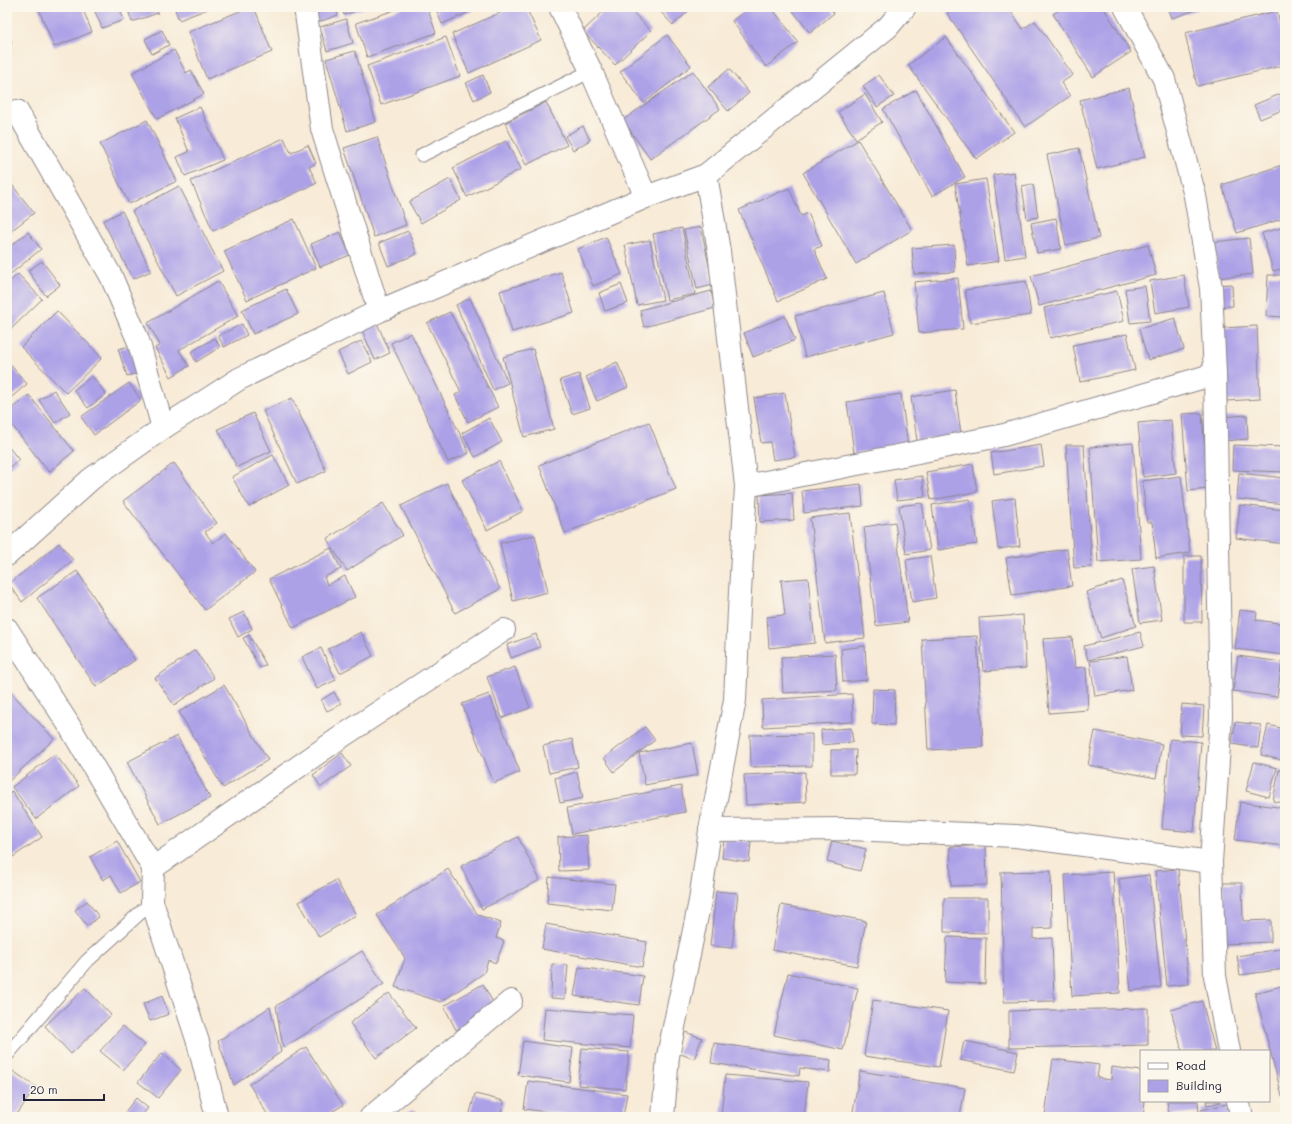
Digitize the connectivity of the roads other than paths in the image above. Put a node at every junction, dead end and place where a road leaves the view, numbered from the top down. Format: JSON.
{"nodes":[{"id":1,"x":305,"y":7,"type":"edge"},
{"id":2,"x":560,"y":7,"type":"edge"},
{"id":3,"x":905,"y":7,"type":"edge"},
{"id":4,"x":1125,"y":7,"type":"edge"},
{"id":5,"x":591,"y":71,"type":"junction"},
{"id":6,"x":17,"y":111,"type":"dead end"},
{"id":7,"x":422,"y":155,"type":"dead end"},
{"id":8,"x":706,"y":176,"type":"junction"},
{"id":9,"x":646,"y":197,"type":"junction"},
{"id":10,"x":379,"y":311,"type":"junction"},
{"id":11,"x":1215,"y":374,"type":"junction"},
{"id":12,"x":163,"y":428,"type":"junction"},
{"id":13,"x":746,"y":486,"type":"junction"},
{"id":14,"x":7,"y":555,"type":"edge"},
{"id":15,"x":7,"y":629,"type":"edge"},
{"id":16,"x":504,"y":630,"type":"dead end"},
{"id":17,"x":710,"y":830,"type":"junction"},
{"id":18,"x":1211,"y":862,"type":"junction"},
{"id":19,"x":153,"y":868,"type":"junction"},
{"id":20,"x":152,"y":902,"type":"junction"},
{"id":21,"x":511,"y":1001,"type":"dead end"},
{"id":22,"x":1229,"y":1050,"type":"edge"},
{"id":23,"x":7,"y":1055,"type":"edge"},
{"id":24,"x":1238,"y":1102,"type":"edge"},
{"id":25,"x":217,"y":1117,"type":"edge"},
{"id":26,"x":371,"y":1117,"type":"edge"},
{"id":27,"x":663,"y":1117,"type":"edge"},
{"id":28,"x":1242,"y":1117,"type":"edge"}],
"edges":[{"from":1,"to":10,"type":"street"},
{"from":2,"to":5,"type":"street"},
{"from":3,"to":8,"type":"street"},
{"from":4,"to":11,"type":"street"},
{"from":5,"to":7,"type":"lane"},
{"from":5,"to":9,"type":"street"},
{"from":6,"to":12,"type":"street"},
{"from":8,"to":9,"type":"street"},
{"from":8,"to":13,"type":"street"},
{"from":9,"to":10,"type":"street"},
{"from":10,"to":12,"type":"street"},
{"from":11,"to":13,"type":"street"},
{"from":11,"to":18,"type":"street"},
{"from":12,"to":14,"type":"street"},
{"from":13,"to":17,"type":"street"},
{"from":15,"to":19,"type":"street"},
{"from":16,"to":19,"type":"street"},
{"from":17,"to":18,"type":"street"},
{"from":17,"to":27,"type":"street"},
{"from":18,"to":22,"type":"street"},
{"from":19,"to":20,"type":"street"},
{"from":20,"to":23,"type":"lane"},
{"from":20,"to":25,"type":"street"},
{"from":21,"to":26,"type":"street"},
{"from":24,"to":28,"type":"street"}]}
